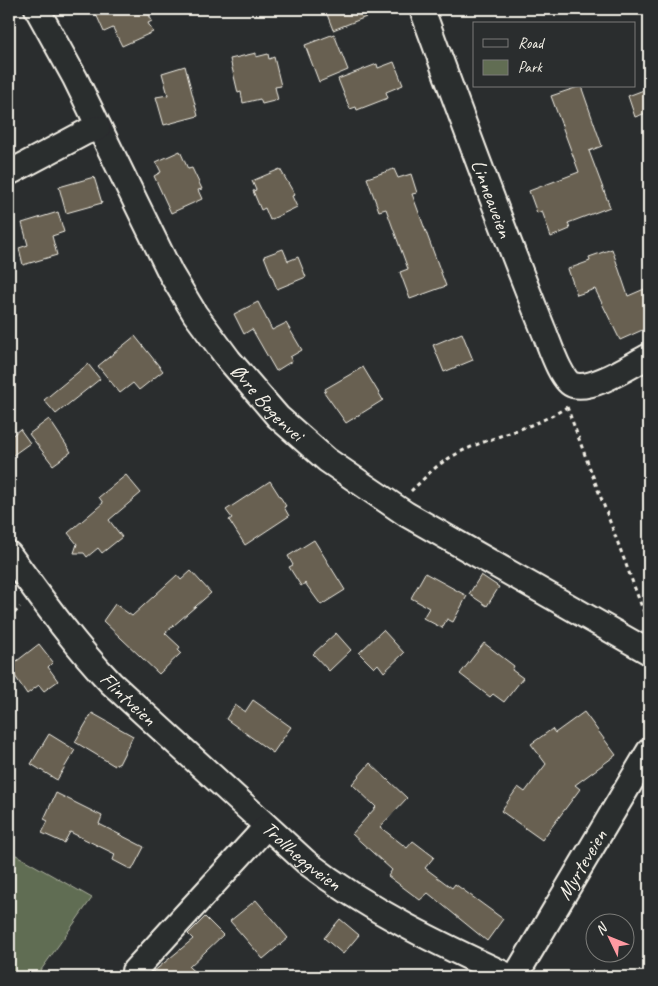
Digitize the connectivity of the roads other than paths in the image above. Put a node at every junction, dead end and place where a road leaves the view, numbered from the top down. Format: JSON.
{"nodes":[{"id":1,"x":37,"y":9,"type":"edge"},
{"id":2,"x":422,"y":9,"type":"edge"},
{"id":3,"x":98,"y":128,"type":"junction"},
{"id":4,"x":9,"y":173,"type":"edge"},
{"id":5,"x":649,"y":356,"type":"edge"},
{"id":6,"x":9,"y":554,"type":"edge"},
{"id":7,"x":649,"y":652,"type":"edge"},
{"id":8,"x":649,"y":751,"type":"edge"},
{"id":9,"x":266,"y":827,"type":"junction"},
{"id":10,"x":134,"y":971,"type":"dead end"},
{"id":11,"x":511,"y":977,"type":"edge"},
{"id":12,"x":515,"y":977,"type":"edge"}],
"edges":[{"from":1,"to":3,"type":"street","name":"Øvre Bogenvei"},
{"from":2,"to":5,"type":"street","name":"Linneaveien"},
{"from":3,"to":4,"type":"street"},
{"from":3,"to":7,"type":"street","name":"Øvre Bogenvei"},
{"from":6,"to":9,"type":"street","name":"Flintveien"},
{"from":8,"to":12,"type":"street","name":"Myrteveien"},
{"from":9,"to":10,"type":"street","name":"Trollheggveien"},
{"from":9,"to":11,"type":"street","name":"Trollheggveien"}]}
